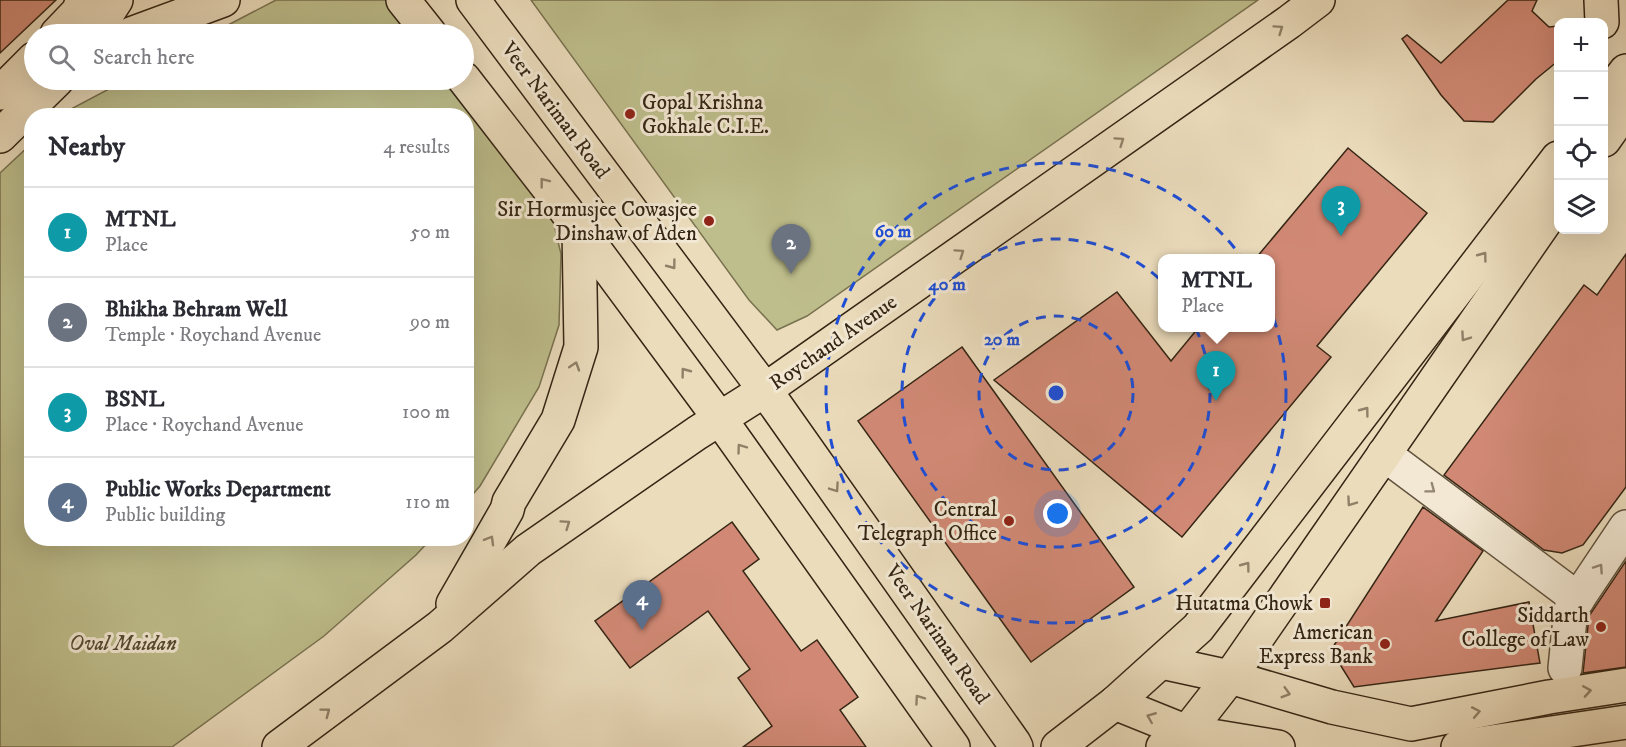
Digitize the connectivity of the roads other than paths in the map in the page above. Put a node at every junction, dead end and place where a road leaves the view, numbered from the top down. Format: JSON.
{"nodes":[{"id":1,"x":83,"y":0,"type":"edge"},
{"id":2,"x":116,"y":0,"type":"edge"},
{"id":3,"x":223,"y":0,"type":"edge"},
{"id":4,"x":403,"y":0,"type":"edge"},
{"id":5,"x":473,"y":0,"type":"edge"},
{"id":6,"x":1318,"y":0,"type":"edge"},
{"id":7,"x":1600,"y":0,"type":"edge"},
{"id":8,"x":1602,"y":18,"type":"edge"},
{"id":9,"x":67,"y":24,"type":"edge"},
{"id":10,"x":100,"y":24,"type":"edge"},
{"id":11,"x":158,"y":24,"type":"edge"},
{"id":12,"x":422,"y":24,"type":"edge"},
{"id":13,"x":24,"y":69,"type":"edge"},
{"id":14,"x":1626,"y":71,"type":"edge"},
{"id":15,"x":47,"y":90,"type":"edge"},
{"id":16,"x":472,"y":90,"type":"edge"},
{"id":17,"x":0,"y":93,"type":"edge"},
{"id":18,"x":1608,"y":95,"type":"edge"},
{"id":19,"x":28,"y":108,"type":"edge"},
{"id":20,"x":1626,"y":109,"type":"edge"},
{"id":21,"x":24,"y":112,"type":"edge"},
{"id":22,"x":1608,"y":134,"type":"edge"},
{"id":23,"x":0,"y":136,"type":"edge"},
{"id":24,"x":1554,"y":163,"type":"edge"},
{"id":25,"x":1554,"y":209,"type":"edge"},
{"id":26,"x":579,"y":230,"type":"junction"},
{"id":27,"x":765,"y":390,"type":"junction"},
{"id":28,"x":720,"y":419,"type":"junction"},
{"id":29,"x":1384,"y":454,"type":"junction"},
{"id":30,"x":1626,"y":527,"type":"edge"},
{"id":31,"x":1575,"y":604,"type":"junction"},
{"id":32,"x":440,"y":627,"type":"junction"},
{"id":33,"x":1163,"y":659,"type":"junction"},
{"id":34,"x":1565,"y":669,"type":"dead end"},
{"id":35,"x":1230,"y":677,"type":"junction"},
{"id":36,"x":1626,"y":685,"type":"edge"},
{"id":37,"x":1115,"y":703,"type":"junction"},
{"id":38,"x":1626,"y":722,"type":"edge"},
{"id":39,"x":1175,"y":740,"type":"edge"},
{"id":40,"x":279,"y":747,"type":"edge"},
{"id":41,"x":953,"y":747,"type":"edge"},
{"id":42,"x":1016,"y":747,"type":"edge"},
{"id":43,"x":1058,"y":747,"type":"edge"},
{"id":44,"x":1278,"y":747,"type":"edge"},
{"id":45,"x":1458,"y":747,"type":"edge"}],
"edges":[{"from":1,"to":9,"type":"main road"},
{"from":2,"to":10,"type":"main road"},
{"from":3,"to":11,"type":"main road"},
{"from":4,"to":12,"type":"main road"},
{"from":5,"to":27,"type":"main road","name":"Veer Nariman Road","one_way":true},
{"from":27,"to":6,"type":"main road","name":"Roychand Avenue","one_way":true},
{"from":7,"to":8,"type":"main road"},
{"from":13,"to":17,"type":"main road"},
{"from":14,"to":18,"type":"main road"},
{"from":15,"to":19,"type":"main road"},
{"from":26,"to":16,"type":"main road","one_way":true},
{"from":20,"to":22,"type":"main road"},
{"from":21,"to":23,"type":"main road"},
{"from":33,"to":24,"type":"main road","one_way":true},
{"from":25,"to":29,"type":"main road","one_way":true},
{"from":28,"to":26,"type":"main road","one_way":true},
{"from":32,"to":26,"type":"main road","one_way":true},
{"from":27,"to":28,"type":"main road","name":"Roychand Avenue"},
{"from":27,"to":42,"type":"main road","name":"Veer Nariman Road","one_way":true},
{"from":32,"to":28,"type":"main road","name":"Roychand Avenue","one_way":true},
{"from":41,"to":28,"type":"main road","one_way":true},
{"from":29,"to":31,"type":"street","one_way":true},
{"from":29,"to":35,"type":"main road","one_way":true},
{"from":31,"to":30,"type":"street","one_way":true},
{"from":31,"to":34,"type":"street"},
{"from":40,"to":32,"type":"main road","name":"Roychand Avenue","one_way":true},
{"from":33,"to":35,"type":"main road"},
{"from":33,"to":37,"type":"main road"},
{"from":35,"to":36,"type":"main road","one_way":true},
{"from":35,"to":39,"type":"main road"},
{"from":39,"to":37,"type":"main road","one_way":true},
{"from":37,"to":43,"type":"main road"},
{"from":38,"to":45,"type":"main road"},
{"from":39,"to":44,"type":"main road"}]}
